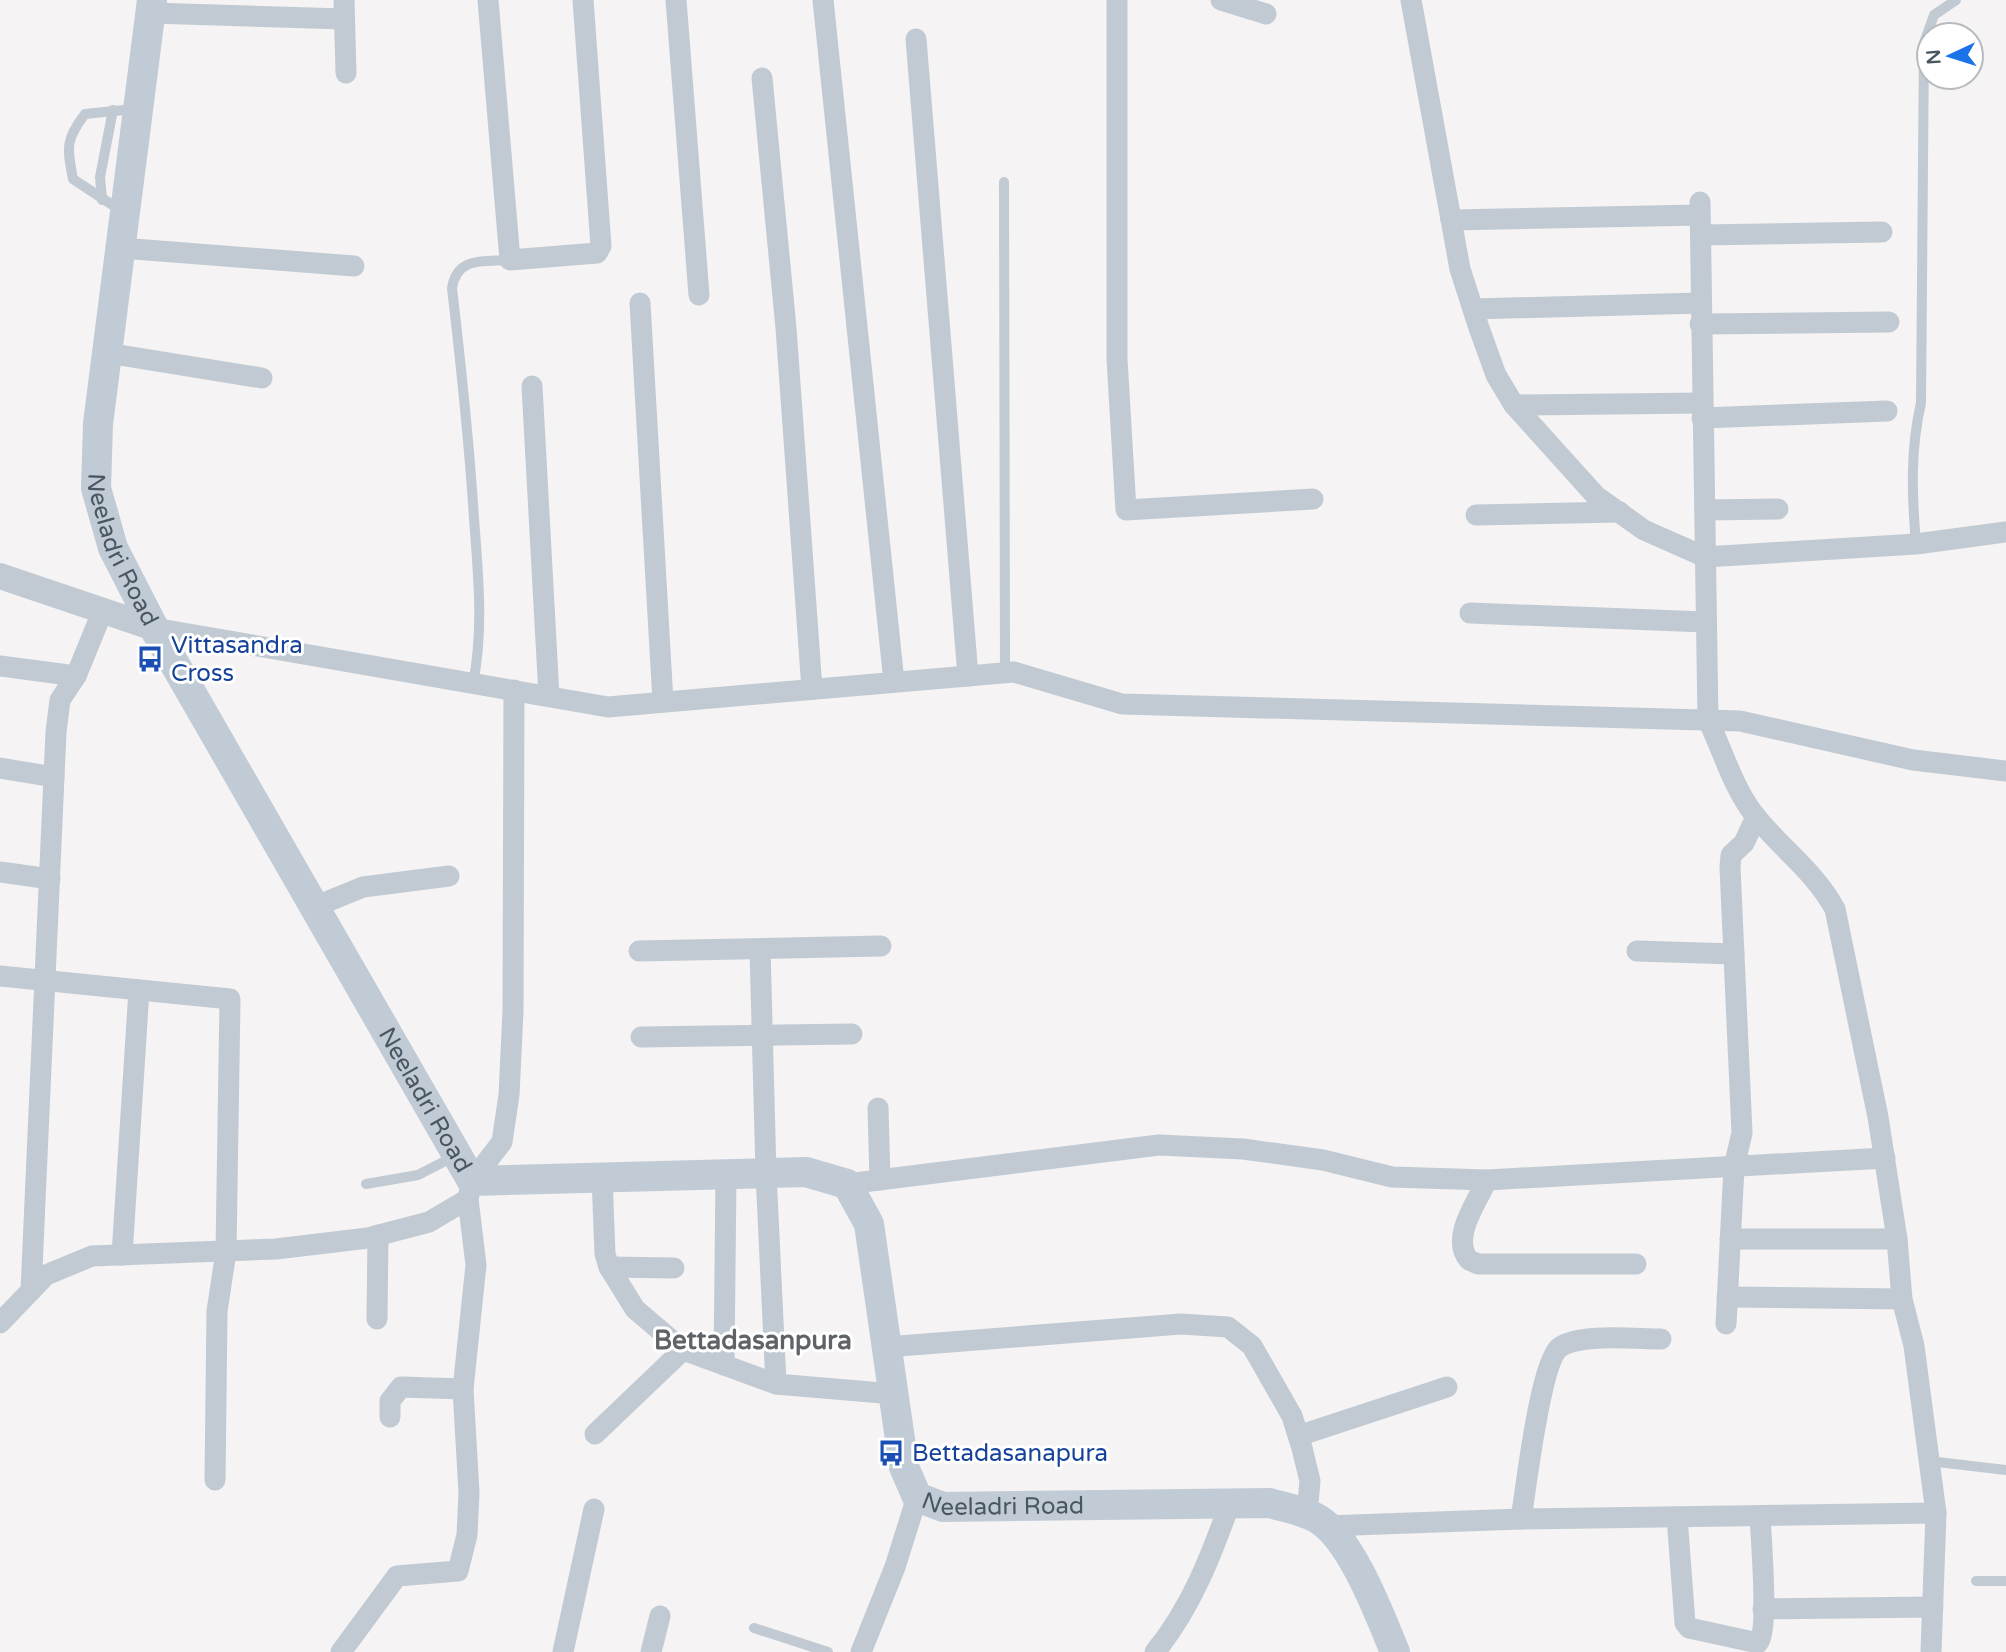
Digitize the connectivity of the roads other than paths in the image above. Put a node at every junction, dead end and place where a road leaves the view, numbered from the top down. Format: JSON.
{"nodes":[{"id":1,"x":488,"y":0,"type":"edge"},
{"id":2,"x":583,"y":0,"type":"edge"},
{"id":3,"x":676,"y":0,"type":"edge"},
{"id":4,"x":822,"y":0,"type":"edge"},
{"id":5,"x":1117,"y":0,"type":"edge"},
{"id":6,"x":1221,"y":0,"type":"edge"},
{"id":7,"x":1411,"y":0,"type":"edge"},
{"id":8,"x":1956,"y":0,"type":"edge"},
{"id":9,"x":152,"y":7,"type":"edge"},
{"id":10,"x":344,"y":10,"type":"edge"},
{"id":11,"x":1266,"y":14,"type":"dead end"},
{"id":12,"x":916,"y":39,"type":"dead end"},
{"id":13,"x":346,"y":73,"type":"dead end"},
{"id":14,"x":762,"y":78,"type":"dead end"},
{"id":15,"x":126,"y":109,"type":"junction"},
{"id":16,"x":1004,"y":182,"type":"dead end"},
{"id":17,"x":113,"y":207,"type":"junction"},
{"id":18,"x":1700,"y":217,"type":"junction"},
{"id":19,"x":1451,"y":220,"type":"junction"},
{"id":20,"x":1882,"y":232,"type":"dead end"},
{"id":21,"x":121,"y":248,"type":"junction"},
{"id":22,"x":510,"y":260,"type":"junction"},
{"id":23,"x":354,"y":265,"type":"dead end"},
{"id":24,"x":699,"y":295,"type":"dead end"},
{"id":25,"x":640,"y":303,"type":"dead end"},
{"id":26,"x":1473,"y":309,"type":"junction"},
{"id":27,"x":1700,"y":313,"type":"junction"},
{"id":28,"x":1889,"y":322,"type":"dead end"},
{"id":29,"x":107,"y":353,"type":"junction"},
{"id":30,"x":262,"y":378,"type":"dead end"},
{"id":31,"x":532,"y":386,"type":"dead end"},
{"id":32,"x":1514,"y":405,"type":"junction"},
{"id":33,"x":1702,"y":411,"type":"junction"},
{"id":34,"x":1887,"y":411,"type":"dead end"},
{"id":35,"x":1313,"y":499,"type":"dead end"},
{"id":36,"x":1778,"y":509,"type":"dead end"},
{"id":37,"x":1705,"y":510,"type":"junction"},
{"id":38,"x":1620,"y":512,"type":"junction"},
{"id":39,"x":1476,"y":515,"type":"dead end"},
{"id":40,"x":2006,"y":532,"type":"edge"},
{"id":41,"x":1916,"y":544,"type":"junction"},
{"id":42,"x":1705,"y":557,"type":"junction"},
{"id":43,"x":0,"y":576,"type":"edge"},
{"id":44,"x":103,"y":610,"type":"junction"},
{"id":45,"x":1470,"y":613,"type":"dead end"},
{"id":46,"x":1706,"y":622,"type":"junction"},
{"id":47,"x":154,"y":628,"type":"junction"},
{"id":48,"x":0,"y":666,"type":"edge"},
{"id":49,"x":1005,"y":672,"type":"junction"},
{"id":50,"x":76,"y":676,"type":"junction"},
{"id":51,"x":968,"y":676,"type":"junction"},
{"id":52,"x":894,"y":682,"type":"junction"},
{"id":53,"x":473,"y":684,"type":"junction"},
{"id":54,"x":812,"y":689,"type":"junction"},
{"id":55,"x":513,"y":690,"type":"junction"},
{"id":56,"x":549,"y":696,"type":"junction"},
{"id":57,"x":663,"y":702,"type":"junction"},
{"id":58,"x":1708,"y":720,"type":"junction"},
{"id":59,"x":0,"y":768,"type":"edge"},
{"id":60,"x":2006,"y":771,"type":"edge"},
{"id":61,"x":54,"y":777,"type":"junction"},
{"id":62,"x":1756,"y":817,"type":"junction"},
{"id":63,"x":0,"y":872,"type":"edge"},
{"id":64,"x":449,"y":876,"type":"dead end"},
{"id":65,"x":50,"y":879,"type":"junction"},
{"id":66,"x":314,"y":907,"type":"junction"},
{"id":67,"x":881,"y":946,"type":"dead end"},
{"id":68,"x":760,"y":949,"type":"junction"},
{"id":69,"x":639,"y":951,"type":"dead end"},
{"id":70,"x":1637,"y":951,"type":"dead end"},
{"id":71,"x":1734,"y":954,"type":"junction"},
{"id":72,"x":0,"y":976,"type":"edge"},
{"id":73,"x":46,"y":979,"type":"junction"},
{"id":74,"x":139,"y":990,"type":"junction"},
{"id":75,"x":852,"y":1034,"type":"dead end"},
{"id":76,"x":641,"y":1037,"type":"dead end"},
{"id":77,"x":761,"y":1037,"type":"junction"},
{"id":78,"x":878,"y":1108,"type":"dead end"},
{"id":79,"x":1885,"y":1158,"type":"junction"},
{"id":80,"x":1734,"y":1167,"type":"junction"},
{"id":81,"x":766,"y":1173,"type":"junction"},
{"id":82,"x":726,"y":1174,"type":"junction"},
{"id":83,"x":601,"y":1177,"type":"junction"},
{"id":84,"x":466,"y":1178,"type":"junction"},
{"id":85,"x":880,"y":1180,"type":"junction"},
{"id":86,"x":1487,"y":1180,"type":"junction"},
{"id":87,"x":366,"y":1184,"type":"dead end"},
{"id":88,"x":847,"y":1184,"type":"junction"},
{"id":89,"x":379,"y":1235,"type":"junction"},
{"id":90,"x":1730,"y":1239,"type":"junction"},
{"id":91,"x":1897,"y":1239,"type":"junction"},
{"id":92,"x":226,"y":1252,"type":"junction"},
{"id":93,"x":122,"y":1255,"type":"junction"},
{"id":94,"x":1636,"y":1264,"type":"dead end"},
{"id":95,"x":609,"y":1267,"type":"junction"},
{"id":96,"x":674,"y":1268,"type":"dead end"},
{"id":97,"x":31,"y":1291,"type":"junction"},
{"id":98,"x":1727,"y":1297,"type":"junction"},
{"id":99,"x":1902,"y":1300,"type":"junction"},
{"id":100,"x":377,"y":1319,"type":"dead end"},
{"id":101,"x":0,"y":1323,"type":"edge"},
{"id":102,"x":1726,"y":1324,"type":"dead end"},
{"id":103,"x":1661,"y":1339,"type":"dead end"},
{"id":104,"x":886,"y":1347,"type":"junction"},
{"id":105,"x":683,"y":1350,"type":"junction"},
{"id":106,"x":724,"y":1365,"type":"junction"},
{"id":107,"x":776,"y":1384,"type":"junction"},
{"id":108,"x":1447,"y":1387,"type":"dead end"},
{"id":109,"x":463,"y":1389,"type":"junction"},
{"id":110,"x":894,"y":1394,"type":"junction"},
{"id":111,"x":390,"y":1417,"type":"dead end"},
{"id":112,"x":596,"y":1434,"type":"dead end"},
{"id":113,"x":1298,"y":1436,"type":"junction"},
{"id":114,"x":1929,"y":1461,"type":"junction"},
{"id":115,"x":2006,"y":1470,"type":"edge"},
{"id":116,"x":215,"y":1480,"type":"dead end"},
{"id":117,"x":916,"y":1497,"type":"junction"},
{"id":118,"x":1230,"y":1503,"type":"junction"},
{"id":119,"x":594,"y":1509,"type":"dead end"},
{"id":120,"x":1936,"y":1513,"type":"junction"},
{"id":121,"x":1760,"y":1516,"type":"junction"},
{"id":122,"x":1677,"y":1517,"type":"junction"},
{"id":123,"x":1521,"y":1519,"type":"junction"},
{"id":124,"x":1317,"y":1520,"type":"junction"},
{"id":125,"x":1976,"y":1581,"type":"dead end"},
{"id":126,"x":2006,"y":1581,"type":"edge"},
{"id":127,"x":1933,"y":1607,"type":"junction"},
{"id":128,"x":1763,"y":1609,"type":"junction"},
{"id":129,"x":660,"y":1616,"type":"dead end"},
{"id":130,"x":754,"y":1628,"type":"dead end"},
{"id":131,"x":341,"y":1652,"type":"edge"},
{"id":132,"x":563,"y":1652,"type":"edge"},
{"id":133,"x":650,"y":1652,"type":"edge"},
{"id":134,"x":828,"y":1652,"type":"edge"},
{"id":135,"x":861,"y":1652,"type":"edge"},
{"id":136,"x":1155,"y":1652,"type":"edge"},
{"id":137,"x":1395,"y":1652,"type":"edge"},
{"id":138,"x":1931,"y":1652,"type":"edge"}],
"edges":[{"from":1,"to":22,"type":"street"},
{"from":2,"to":22,"type":"street"},
{"from":3,"to":24,"type":"street"},
{"from":4,"to":52,"type":"street"},
{"from":5,"to":35,"type":"street"},
{"from":6,"to":11,"type":"street"},
{"from":7,"to":19,"type":"street"},
{"from":8,"to":41,"type":"lane"},
{"from":9,"to":10,"type":"street"},
{"from":9,"to":15,"type":"main road","name":"Neeladri Road"},
{"from":10,"to":13,"type":"street"},
{"from":12,"to":51,"type":"street"},
{"from":14,"to":54,"type":"street"},
{"from":15,"to":17,"type":"main road","name":"Neeladri Road"},
{"from":15,"to":17,"type":"lane"},
{"from":16,"to":49,"type":"lane"},
{"from":17,"to":21,"type":"main road","name":"Neeladri Road"},
{"from":18,"to":19,"type":"street"},
{"from":18,"to":20,"type":"street"},
{"from":18,"to":27,"type":"street"},
{"from":19,"to":26,"type":"street"},
{"from":21,"to":23,"type":"street"},
{"from":21,"to":29,"type":"main road","name":"Neeladri Road"},
{"from":22,"to":53,"type":"lane"},
{"from":25,"to":57,"type":"street"},
{"from":26,"to":27,"type":"street"},
{"from":26,"to":32,"type":"street"},
{"from":27,"to":28,"type":"street"},
{"from":27,"to":33,"type":"street"},
{"from":29,"to":30,"type":"street"},
{"from":29,"to":47,"type":"main road","name":"Neeladri Road"},
{"from":31,"to":56,"type":"street"},
{"from":32,"to":33,"type":"street"},
{"from":32,"to":38,"type":"street"},
{"from":33,"to":34,"type":"street"},
{"from":33,"to":37,"type":"street"},
{"from":36,"to":37,"type":"street"},
{"from":37,"to":42,"type":"street"},
{"from":38,"to":39,"type":"street"},
{"from":38,"to":42,"type":"street"},
{"from":40,"to":41,"type":"street"},
{"from":41,"to":42,"type":"street"},
{"from":42,"to":46,"type":"street"},
{"from":43,"to":44,"type":"street"},
{"from":44,"to":47,"type":"street"},
{"from":44,"to":50,"type":"street"},
{"from":45,"to":46,"type":"street"},
{"from":46,"to":58,"type":"street"},
{"from":47,"to":53,"type":"street"},
{"from":47,"to":66,"type":"main road","name":"Neeladri Road"},
{"from":48,"to":50,"type":"street"},
{"from":49,"to":51,"type":"street"},
{"from":49,"to":58,"type":"street"},
{"from":50,"to":61,"type":"street"},
{"from":51,"to":52,"type":"street"},
{"from":52,"to":54,"type":"street"},
{"from":53,"to":55,"type":"street"},
{"from":54,"to":57,"type":"street"},
{"from":55,"to":56,"type":"street"},
{"from":55,"to":84,"type":"street"},
{"from":56,"to":57,"type":"street"},
{"from":58,"to":60,"type":"street"},
{"from":58,"to":62,"type":"street"},
{"from":59,"to":61,"type":"street"},
{"from":61,"to":65,"type":"street"},
{"from":62,"to":71,"type":"street"},
{"from":62,"to":79,"type":"street"},
{"from":63,"to":65,"type":"street"},
{"from":64,"to":66,"type":"street"},
{"from":65,"to":73,"type":"street"},
{"from":66,"to":84,"type":"main road","name":"Neeladri Road"},
{"from":67,"to":68,"type":"street"},
{"from":68,"to":69,"type":"street"},
{"from":68,"to":77,"type":"street"},
{"from":70,"to":71,"type":"street"},
{"from":71,"to":80,"type":"street"},
{"from":72,"to":73,"type":"street"},
{"from":73,"to":74,"type":"street"},
{"from":73,"to":97,"type":"street"},
{"from":74,"to":92,"type":"street"},
{"from":74,"to":93,"type":"street"},
{"from":75,"to":77,"type":"street"},
{"from":76,"to":77,"type":"street"},
{"from":77,"to":81,"type":"street"},
{"from":78,"to":85,"type":"street"},
{"from":79,"to":80,"type":"street"},
{"from":79,"to":91,"type":"street"},
{"from":80,"to":86,"type":"street"},
{"from":80,"to":90,"type":"street"},
{"from":81,"to":82,"type":"main road","name":"Neeladri Road"},
{"from":81,"to":88,"type":"main road","name":"Neeladri Road"},
{"from":81,"to":107,"type":"street"},
{"from":82,"to":83,"type":"main road","name":"Neeladri Road"},
{"from":82,"to":106,"type":"street"},
{"from":83,"to":84,"type":"main road","name":"Neeladri Road"},
{"from":83,"to":95,"type":"street"},
{"from":84,"to":87,"type":"lane"},
{"from":84,"to":89,"type":"street"},
{"from":84,"to":109,"type":"street"},
{"from":85,"to":86,"type":"street"},
{"from":85,"to":88,"type":"street"},
{"from":86,"to":94,"type":"street"},
{"from":88,"to":104,"type":"main road","name":"Neeladri Road"},
{"from":89,"to":92,"type":"street"},
{"from":89,"to":100,"type":"street"},
{"from":90,"to":91,"type":"street"},
{"from":90,"to":98,"type":"street"},
{"from":91,"to":99,"type":"street"},
{"from":92,"to":93,"type":"street"},
{"from":92,"to":116,"type":"street"},
{"from":93,"to":97,"type":"street"},
{"from":95,"to":96,"type":"street"},
{"from":95,"to":105,"type":"street"},
{"from":97,"to":101,"type":"street"},
{"from":98,"to":99,"type":"street"},
{"from":98,"to":102,"type":"street"},
{"from":99,"to":114,"type":"street"},
{"from":103,"to":123,"type":"street"},
{"from":104,"to":110,"type":"main road","name":"Neeladri Road"},
{"from":104,"to":113,"type":"street"},
{"from":105,"to":106,"type":"street"},
{"from":105,"to":112,"type":"street"},
{"from":106,"to":107,"type":"street"},
{"from":107,"to":110,"type":"street"},
{"from":108,"to":113,"type":"street"},
{"from":109,"to":111,"type":"street"},
{"from":109,"to":131,"type":"street"},
{"from":110,"to":117,"type":"main road","name":"Neeladri Road"},
{"from":113,"to":124,"type":"street"},
{"from":114,"to":115,"type":"lane"},
{"from":114,"to":120,"type":"street"},
{"from":117,"to":118,"type":"main road","name":"Neeladri Road"},
{"from":117,"to":135,"type":"street"},
{"from":118,"to":124,"type":"main road","name":"Neeladri Road"},
{"from":118,"to":136,"type":"street"},
{"from":119,"to":132,"type":"street"},
{"from":120,"to":121,"type":"street"},
{"from":120,"to":127,"type":"street"},
{"from":121,"to":122,"type":"street"},
{"from":121,"to":128,"type":"street"},
{"from":122,"to":123,"type":"street"},
{"from":122,"to":128,"type":"street"},
{"from":123,"to":124,"type":"street"},
{"from":124,"to":137,"type":"main road"},
{"from":125,"to":126,"type":"lane"},
{"from":127,"to":128,"type":"street"},
{"from":127,"to":138,"type":"street"},
{"from":129,"to":133,"type":"street"},
{"from":130,"to":134,"type":"lane"}]}
